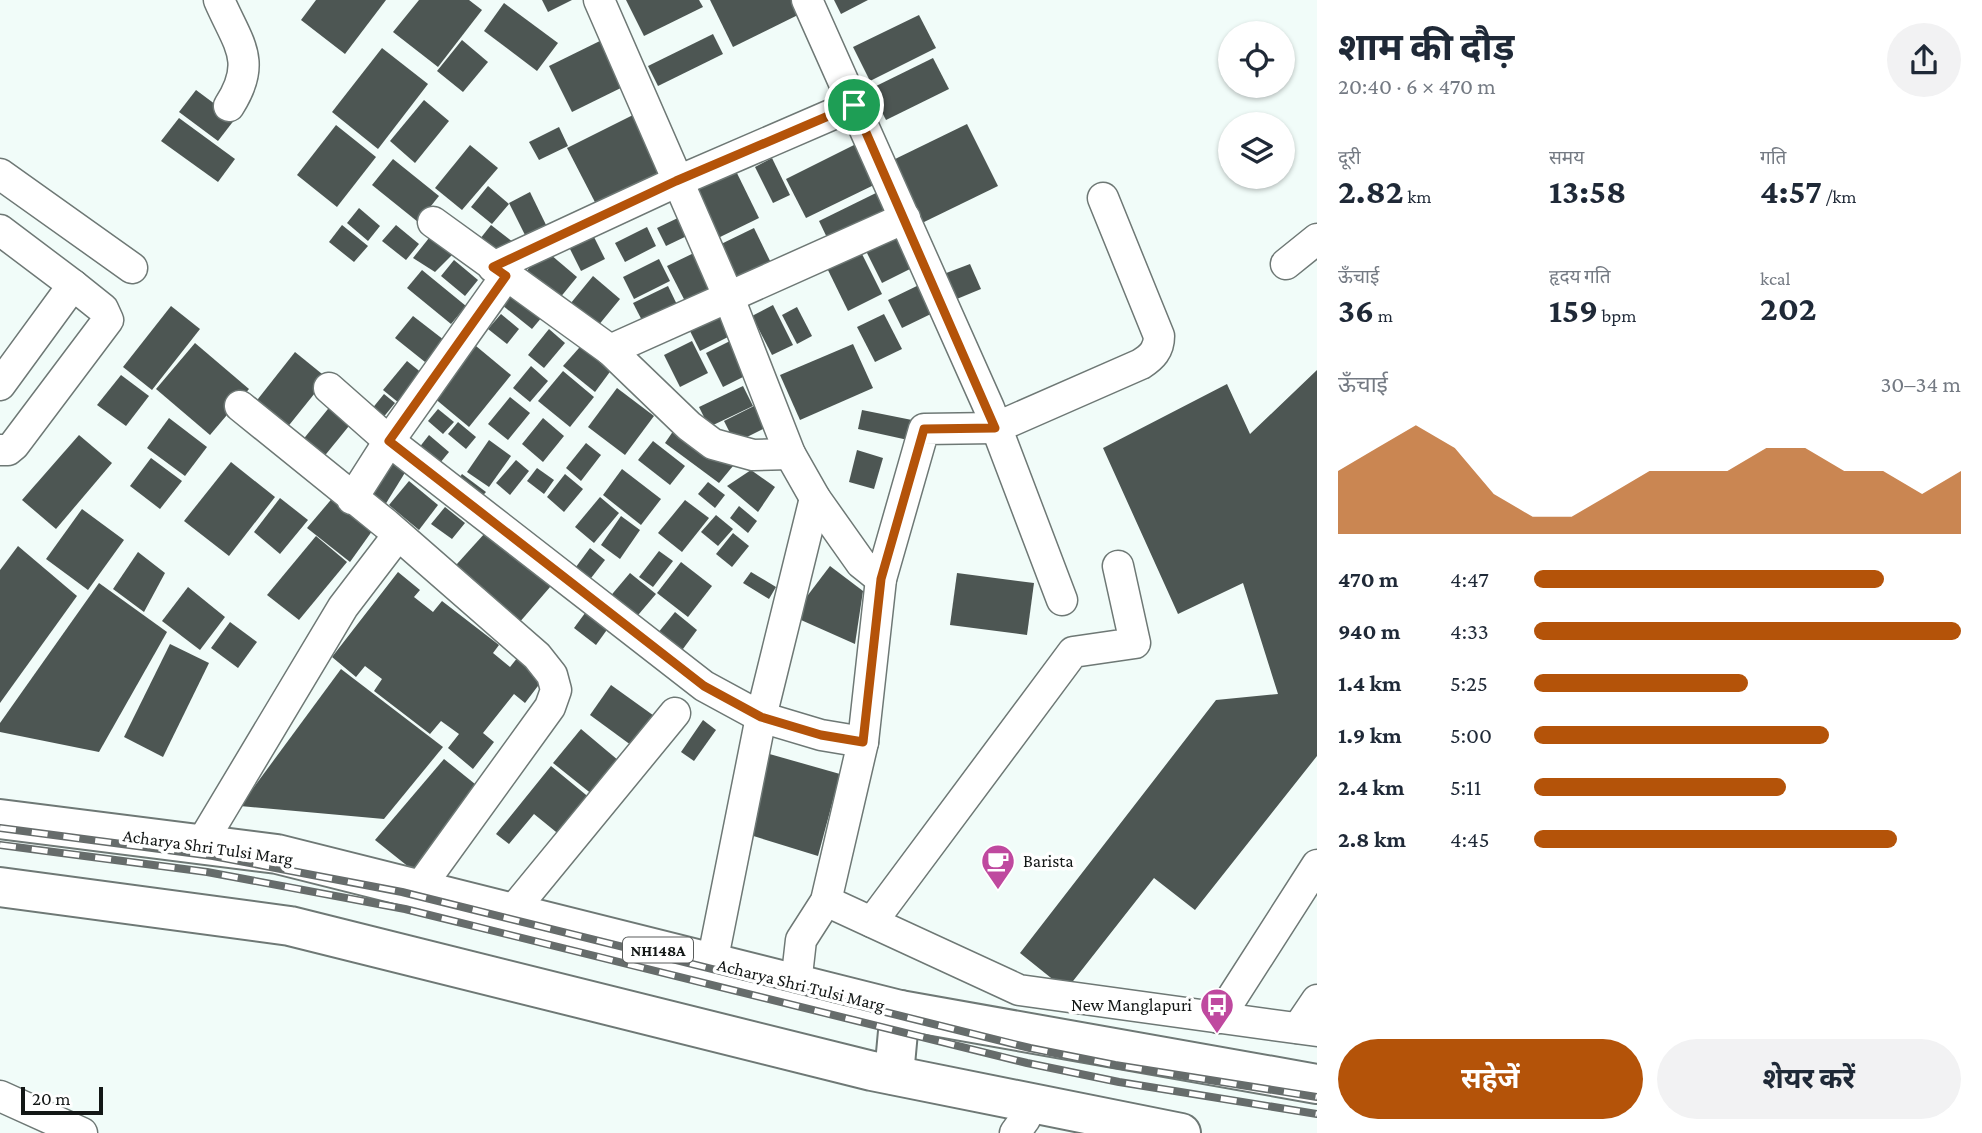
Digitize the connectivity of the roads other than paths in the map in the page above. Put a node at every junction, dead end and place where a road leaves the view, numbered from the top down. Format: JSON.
{"nodes":[{"id":1,"x":219,"y":0,"type":"edge"},
{"id":2,"x":599,"y":0,"type":"edge"},
{"id":3,"x":807,"y":0,"type":"edge"},
{"id":4,"x":854,"y":105,"type":"junction"},
{"id":5,"x":229,"y":106,"type":"dead end"},
{"id":6,"x":0,"y":174,"type":"edge"},
{"id":7,"x":676,"y":181,"type":"junction"},
{"id":8,"x":1103,"y":198,"type":"dead end"},
{"id":9,"x":905,"y":218,"type":"junction"},
{"id":10,"x":433,"y":222,"type":"dead end"},
{"id":11,"x":0,"y":230,"type":"edge"},
{"id":12,"x":1317,"y":239,"type":"edge"},
{"id":13,"x":1286,"y":264,"type":"dead end"},
{"id":14,"x":132,"y":268,"type":"dead end"},
{"id":15,"x":500,"y":271,"type":"junction"},
{"id":16,"x":73,"y":285,"type":"junction"},
{"id":17,"x":729,"y":298,"type":"junction"},
{"id":18,"x":610,"y":349,"type":"junction"},
{"id":19,"x":0,"y":385,"type":"edge"},
{"id":20,"x":328,"y":388,"type":"dead end"},
{"id":21,"x":240,"y":406,"type":"dead end"},
{"id":22,"x":995,"y":428,"type":"junction"},
{"id":23,"x":389,"y":441,"type":"junction"},
{"id":24,"x":0,"y":450,"type":"edge"},
{"id":25,"x":790,"y":454,"type":"junction"},
{"id":26,"x":815,"y":498,"type":"junction"},
{"id":27,"x":352,"y":499,"type":"junction"},
{"id":28,"x":398,"y":535,"type":"junction"},
{"id":29,"x":1118,"y":566,"type":"dead end"},
{"id":30,"x":881,"y":579,"type":"junction"},
{"id":31,"x":1062,"y":600,"type":"dead end"},
{"id":32,"x":674,"y":712,"type":"dead end"},
{"id":33,"x":761,"y":717,"type":"junction"},
{"id":34,"x":863,"y":742,"type":"junction"},
{"id":35,"x":0,"y":819,"type":"edge"},
{"id":36,"x":201,"y":844,"type":"junction"},
{"id":37,"x":1317,"y":865,"type":"edge"},
{"id":38,"x":0,"y":887,"type":"edge"},
{"id":39,"x":417,"y":891,"type":"junction"},
{"id":40,"x":826,"y":901,"type":"junction"},
{"id":41,"x":0,"y":903,"type":"edge"},
{"id":42,"x":510,"y":914,"type":"junction"},
{"id":43,"x":872,"y":922,"type":"junction"},
{"id":44,"x":712,"y":963,"type":"junction"},
{"id":45,"x":796,"y":984,"type":"junction"},
{"id":46,"x":1317,"y":1000,"type":"edge"},
{"id":47,"x":901,"y":1010,"type":"junction"},
{"id":48,"x":1219,"y":1018,"type":"junction"},
{"id":49,"x":1308,"y":1029,"type":"edge"},
{"id":50,"x":894,"y":1075,"type":"junction"},
{"id":51,"x":1317,"y":1084,"type":"edge"},
{"id":52,"x":0,"y":1096,"type":"edge"},
{"id":53,"x":1020,"y":1126,"type":"edge"},
{"id":54,"x":82,"y":1133,"type":"edge"},
{"id":55,"x":1091,"y":1133,"type":"edge"},
{"id":56,"x":1181,"y":1133,"type":"edge"}],
"edges":[{"from":1,"to":5,"type":"street"},
{"from":2,"to":7,"type":"street"},
{"from":3,"to":4,"type":"street"},
{"from":4,"to":7,"type":"street"},
{"from":4,"to":9,"type":"street"},
{"from":6,"to":14,"type":"street"},
{"from":7,"to":15,"type":"street"},
{"from":7,"to":17,"type":"street"},
{"from":8,"to":22,"type":"street"},
{"from":9,"to":17,"type":"street"},
{"from":9,"to":22,"type":"street"},
{"from":10,"to":15,"type":"street"},
{"from":11,"to":16,"type":"street"},
{"from":12,"to":13,"type":"street"},
{"from":15,"to":18,"type":"street"},
{"from":15,"to":23,"type":"street"},
{"from":16,"to":19,"type":"street"},
{"from":16,"to":24,"type":"street"},
{"from":17,"to":18,"type":"street"},
{"from":17,"to":25,"type":"street"},
{"from":18,"to":25,"type":"street"},
{"from":20,"to":23,"type":"street"},
{"from":21,"to":27,"type":"street"},
{"from":22,"to":30,"type":"street"},
{"from":22,"to":31,"type":"street"},
{"from":23,"to":27,"type":"street"},
{"from":23,"to":33,"type":"street"},
{"from":25,"to":26,"type":"street"},
{"from":26,"to":30,"type":"street"},
{"from":26,"to":33,"type":"street"},
{"from":27,"to":28,"type":"street"},
{"from":28,"to":36,"type":"street"},
{"from":28,"to":39,"type":"street"},
{"from":29,"to":43,"type":"street"},
{"from":30,"to":34,"type":"street"},
{"from":32,"to":42,"type":"street"},
{"from":33,"to":34,"type":"street"},
{"from":33,"to":44,"type":"street"},
{"from":34,"to":40,"type":"street"},
{"from":35,"to":36,"type":"highway","name":"Acharya Shri Tulsi Marg","number":"NH148A"},
{"from":36,"to":39,"type":"highway","name":"Acharya Shri Tulsi Marg","number":"NH148A"},
{"from":37,"to":48,"type":"street"},
{"from":38,"to":50,"type":"highway"},
{"from":39,"to":42,"type":"highway","name":"Acharya Shri Tulsi Marg","number":"NH148A"},
{"from":40,"to":43,"type":"street"},
{"from":40,"to":45,"type":"street"},
{"from":41,"to":53,"type":"street"},
{"from":42,"to":44,"type":"highway","name":"Acharya Shri Tulsi Marg","number":"NH148A"},
{"from":43,"to":48,"type":"street"},
{"from":44,"to":45,"type":"highway","name":"Acharya Shri Tulsi Marg","number":"NH148A"},
{"from":45,"to":47,"type":"highway","name":"Acharya Shri Tulsi Marg","number":"NH148A"},
{"from":46,"to":49,"type":"street"},
{"from":47,"to":50,"type":"highway"},
{"from":47,"to":51,"type":"highway","name":"Acharya Shri Tulsi Marg","number":"NH148A"},
{"from":48,"to":49,"type":"street"},
{"from":50,"to":56,"type":"highway"},
{"from":52,"to":54,"type":"street"},
{"from":53,"to":55,"type":"street"}]}
